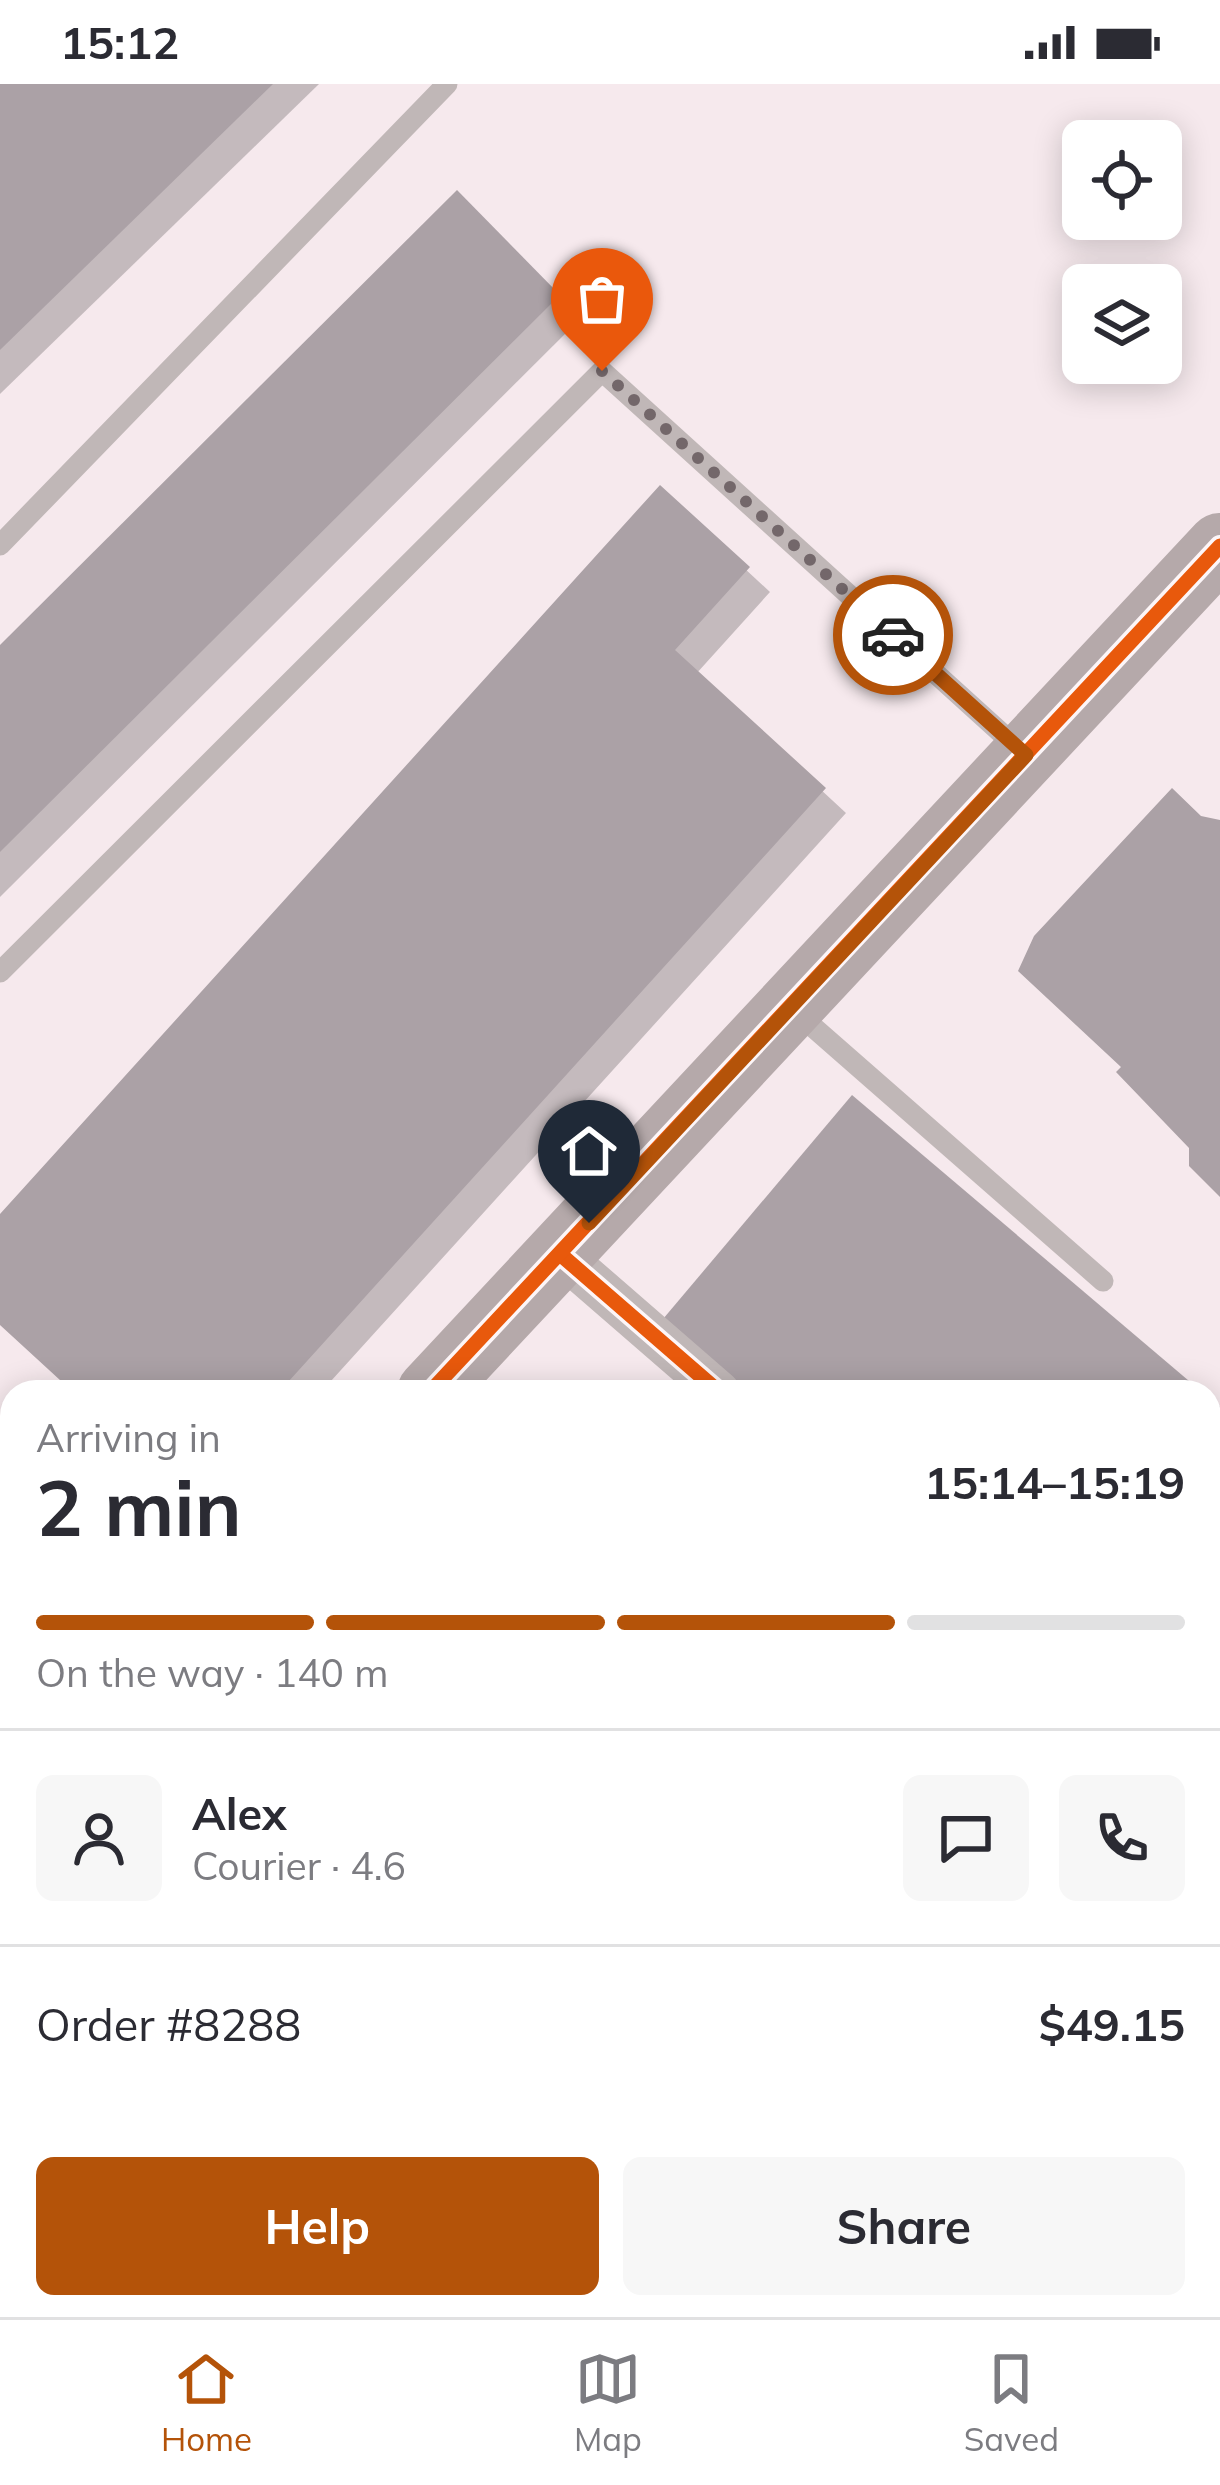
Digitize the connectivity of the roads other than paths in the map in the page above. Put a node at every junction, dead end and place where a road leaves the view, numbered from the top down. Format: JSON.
{"nodes":[{"id":1,"x":447,"y":84,"type":"edge"},
{"id":2,"x":0,"y":545,"type":"edge"},
{"id":3,"x":1220,"y":545,"type":"edge"},
{"id":4,"x":1026,"y":755,"type":"junction"},
{"id":5,"x":0,"y":972,"type":"edge"},
{"id":6,"x":791,"y":1007,"type":"junction"},
{"id":7,"x":560,"y":1254,"type":"junction"},
{"id":8,"x":1103,"y":1281,"type":"dead end"},
{"id":9,"x":441,"y":1380,"type":"edge"},
{"id":10,"x":705,"y":1380,"type":"edge"}],
"edges":[{"from":1,"to":2,"type":"lane"},
{"from":3,"to":4,"type":"highway"},
{"from":4,"to":5,"type":"lane"},
{"from":4,"to":6,"type":"highway"},
{"from":6,"to":7,"type":"highway"},
{"from":6,"to":8,"type":"lane"},
{"from":7,"to":9,"type":"highway"},
{"from":7,"to":10,"type":"street"}]}
